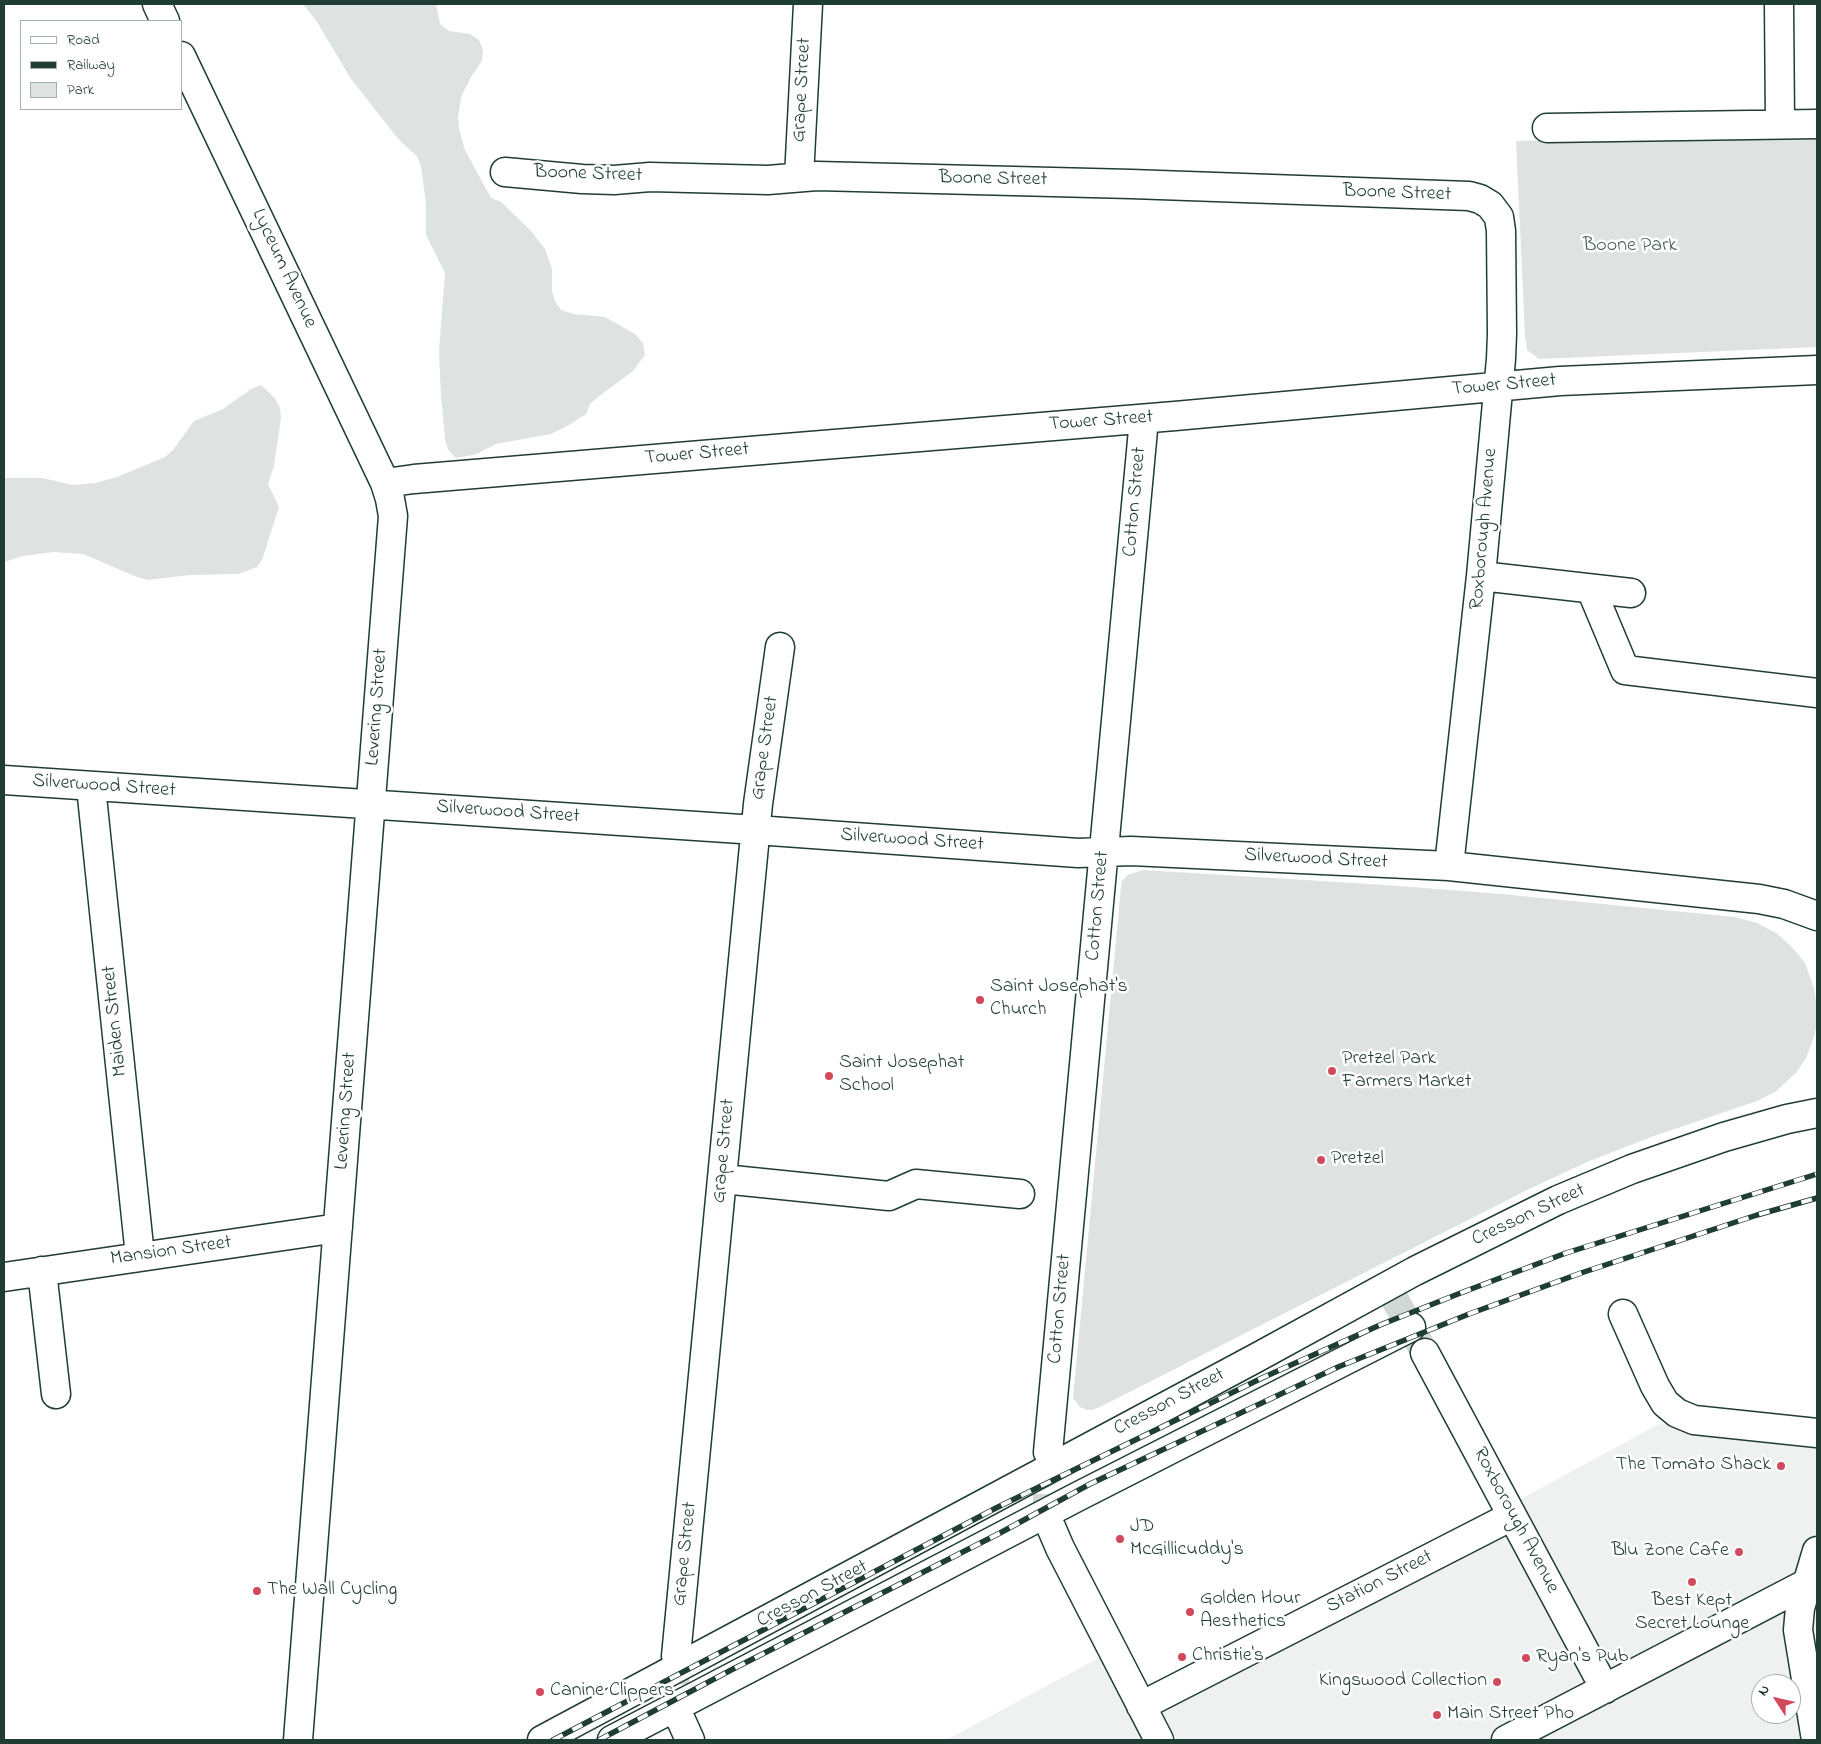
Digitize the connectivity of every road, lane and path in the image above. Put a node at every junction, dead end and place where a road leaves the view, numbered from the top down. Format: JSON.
{"nodes":[{"id":1,"x":156,"y":4,"type":"edge"},
{"id":2,"x":808,"y":4,"type":"edge"},
{"id":3,"x":1779,"y":4,"type":"edge"},
{"id":4,"x":164,"y":20,"type":"edge"},
{"id":5,"x":182,"y":58,"type":"edge"},
{"id":6,"x":1780,"y":124,"type":"junction"},
{"id":7,"x":1817,"y":124,"type":"edge"},
{"id":8,"x":1547,"y":128,"type":"dead end"},
{"id":9,"x":505,"y":172,"type":"dead end"},
{"id":10,"x":799,"y":177,"type":"junction"},
{"id":11,"x":1480,"y":199,"type":"joint"},
{"id":12,"x":1817,"y":370,"type":"edge"},
{"id":13,"x":1498,"y":386,"type":"junction"},
{"id":14,"x":1144,"y":419,"type":"junction"},
{"id":15,"x":385,"y":483,"type":"junction"},
{"id":16,"x":1481,"y":576,"type":"junction"},
{"id":17,"x":1591,"y":589,"type":"junction"},
{"id":18,"x":1631,"y":593,"type":"dead end"},
{"id":19,"x":780,"y":647,"type":"dead end"},
{"id":20,"x":1817,"y":692,"type":"edge"},
{"id":21,"x":4,"y":780,"type":"edge"},
{"id":22,"x":91,"y":787,"type":"junction"},
{"id":23,"x":370,"y":804,"type":"junction"},
{"id":24,"x":756,"y":830,"type":"junction"},
{"id":25,"x":1104,"y":852,"type":"junction"},
{"id":26,"x":1449,"y":866,"type":"junction"},
{"id":27,"x":1817,"y":916,"type":"edge"},
{"id":28,"x":1817,"y":1113,"type":"edge"},
{"id":29,"x":723,"y":1179,"type":"junction"},
{"id":30,"x":1020,"y":1194,"type":"dead end"},
{"id":31,"x":338,"y":1228,"type":"junction"},
{"id":32,"x":140,"y":1256,"type":"junction"},
{"id":33,"x":42,"y":1271,"type":"junction"},
{"id":34,"x":4,"y":1277,"type":"edge"},
{"id":35,"x":1623,"y":1314,"type":"dead end"},
{"id":36,"x":1411,"y":1327,"type":"dead end"},
{"id":37,"x":1425,"y":1353,"type":"tunnel mouth"},
{"id":38,"x":56,"y":1394,"type":"dead end"},
{"id":39,"x":1817,"y":1433,"type":"edge"},
{"id":40,"x":1048,"y":1452,"type":"tunnel mouth"},
{"id":41,"x":1512,"y":1516,"type":"junction"},
{"id":42,"x":1051,"y":1527,"type":"tunnel mouth"},
{"id":43,"x":1817,"y":1551,"type":"edge"},
{"id":44,"x":1812,"y":1581,"type":"edge"},
{"id":45,"x":676,"y":1656,"type":"tunnel mouth"},
{"id":46,"x":1605,"y":1689,"type":"junction"},
{"id":47,"x":1141,"y":1706,"type":"junction"},
{"id":48,"x":298,"y":1740,"type":"edge"},
{"id":49,"x":542,"y":1740,"type":"edge"},
{"id":50,"x":612,"y":1740,"type":"edge"},
{"id":51,"x":1159,"y":1740,"type":"edge"},
{"id":52,"x":1506,"y":1740,"type":"edge"},
{"id":53,"x":1816,"y":1740,"type":"edge"}],
"edges":[{"from":1,"to":4,"type":"street"},
{"from":2,"to":10,"type":"street","name":"Grape Street"},
{"from":3,"to":6,"type":"street"},
{"from":5,"to":15,"type":"street","name":"Lyceum Avenue"},
{"from":6,"to":7,"type":"street"},
{"from":6,"to":8,"type":"street"},
{"from":9,"to":10,"type":"street","name":"Boone Street"},
{"from":10,"to":11,"type":"street","name":"Boone Street"},
{"from":11,"to":13,"type":"street","name":"Roxborough Avenue"},
{"from":12,"to":13,"type":"street","name":"Tower Street"},
{"from":13,"to":14,"type":"street","name":"Tower Street"},
{"from":13,"to":16,"type":"street","name":"Roxborough Avenue"},
{"from":14,"to":15,"type":"street","name":"Tower Street"},
{"from":14,"to":25,"type":"street","name":"Cotton Street"},
{"from":15,"to":23,"type":"street","name":"Levering Street"},
{"from":16,"to":17,"type":"street"},
{"from":16,"to":26,"type":"street","name":"Roxborough Avenue"},
{"from":17,"to":18,"type":"street"},
{"from":17,"to":20,"type":"street"},
{"from":19,"to":24,"type":"street","name":"Grape Street"},
{"from":21,"to":22,"type":"street","name":"Silverwood Street"},
{"from":22,"to":23,"type":"street","name":"Silverwood Street"},
{"from":22,"to":32,"type":"street","name":"Maiden Street"},
{"from":23,"to":24,"type":"street","name":"Silverwood Street"},
{"from":23,"to":31,"type":"street","name":"Levering Street"},
{"from":24,"to":25,"type":"street","name":"Silverwood Street"},
{"from":24,"to":29,"type":"street","name":"Grape Street"},
{"from":25,"to":26,"type":"street","name":"Silverwood Street"},
{"from":25,"to":40,"type":"street","name":"Cotton Street"},
{"from":26,"to":27,"type":"street","name":"Silverwood Street"},
{"from":28,"to":49,"type":"street","name":"Cresson Street"},
{"from":29,"to":30,"type":"street"},
{"from":29,"to":45,"type":"street","name":"Grape Street"},
{"from":31,"to":32,"type":"street","name":"Mansion Street"},
{"from":31,"to":48,"type":"street","name":"Levering Street"},
{"from":32,"to":33,"type":"street","name":"Mansion Street"},
{"from":33,"to":34,"type":"street","name":"Mansion Street"},
{"from":33,"to":38,"type":"street"},
{"from":35,"to":39,"type":"street"},
{"from":36,"to":50,"type":"street","name":"Cresson Street"},
{"from":37,"to":41,"type":"street","name":"Roxborough Avenue"},
{"from":41,"to":46,"type":"street","name":"Roxborough Avenue"},
{"from":41,"to":47,"type":"street","name":"Station Street"},
{"from":42,"to":47,"type":"street"},
{"from":43,"to":44,"type":"street"},
{"from":44,"to":46,"type":"street"},
{"from":44,"to":53,"type":"street"},
{"from":46,"to":52,"type":"street"},
{"from":47,"to":51,"type":"street"}]}
